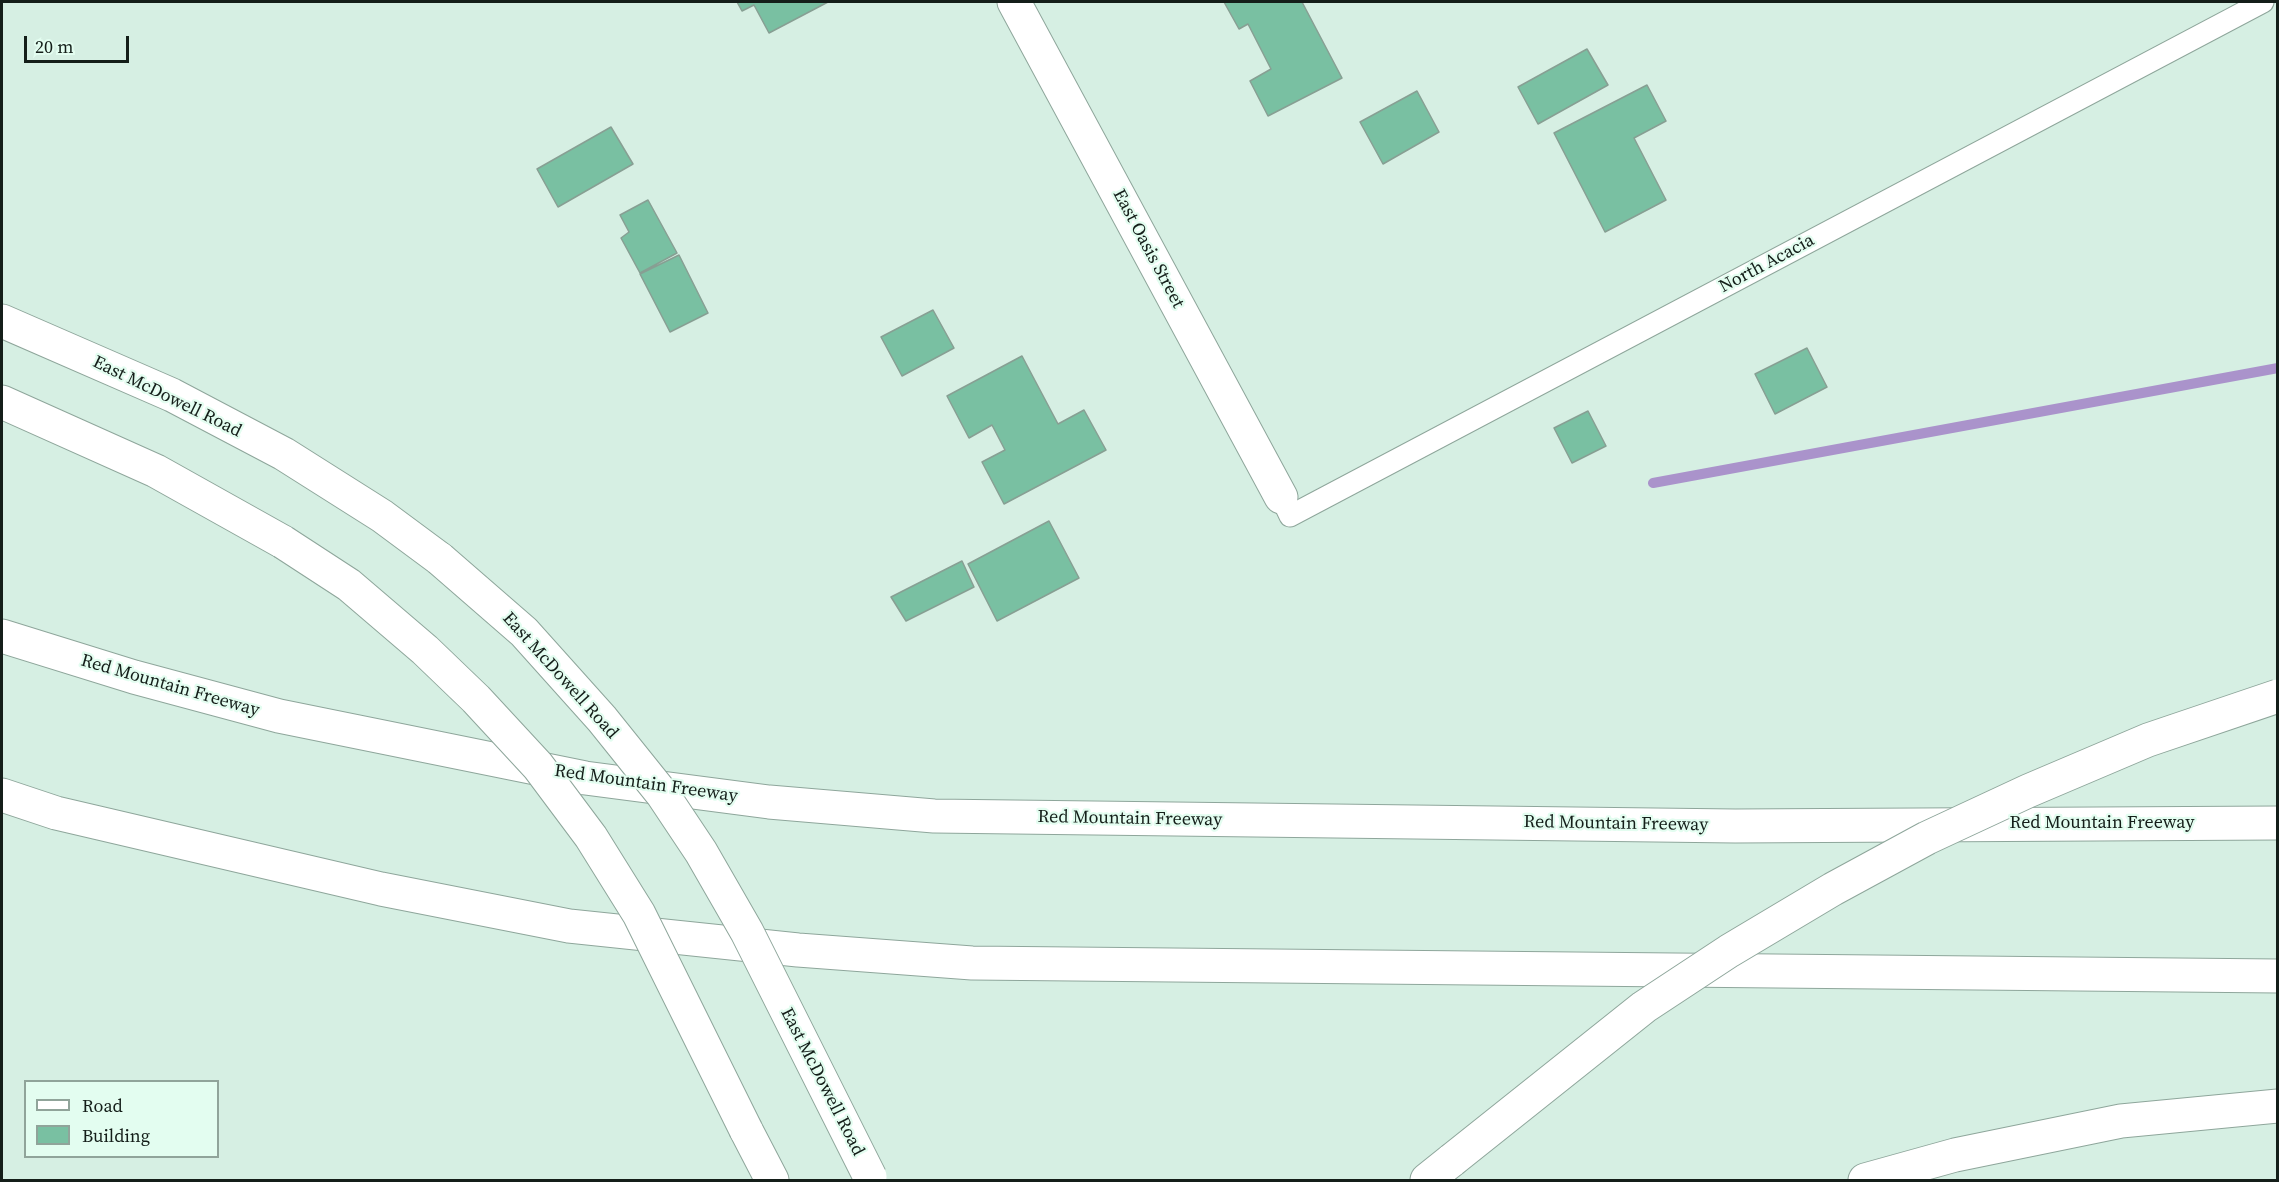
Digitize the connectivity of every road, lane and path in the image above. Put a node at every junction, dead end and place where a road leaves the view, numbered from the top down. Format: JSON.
{"nodes":[{"id":1,"x":1014,"y":2,"type":"edge"},
{"id":2,"x":2263,"y":2,"type":"edge"},
{"id":3,"x":2,"y":321,"type":"edge"},
{"id":4,"x":2,"y":402,"type":"edge"},
{"id":5,"x":1281,"y":497,"type":"joint"},
{"id":6,"x":2,"y":636,"type":"edge"},
{"id":7,"x":2277,"y":696,"type":"edge"},
{"id":8,"x":2,"y":795,"type":"edge"},
{"id":9,"x":2277,"y":823,"type":"edge"},
{"id":10,"x":2277,"y":976,"type":"edge"},
{"id":11,"x":2277,"y":1106,"type":"edge"},
{"id":12,"x":871,"y":1179,"type":"edge"},
{"id":13,"x":772,"y":1180,"type":"edge"},
{"id":14,"x":1427,"y":1180,"type":"edge"},
{"id":15,"x":1864,"y":1180,"type":"edge"}],
"edges":[{"from":1,"to":5,"type":"main road","name":"East Oasis Street"},
{"from":2,"to":5,"type":"lane","name":"North Acacia"},
{"from":3,"to":12,"type":"main road","name":"East McDowell Road","bridge":true},
{"from":4,"to":13,"type":"main road","bridge":true},
{"from":6,"to":9,"type":"main road","name":"Red Mountain Freeway"},
{"from":7,"to":14,"type":"main road","bridge":true},
{"from":8,"to":10,"type":"main road"},
{"from":11,"to":15,"type":"main road"}]}
